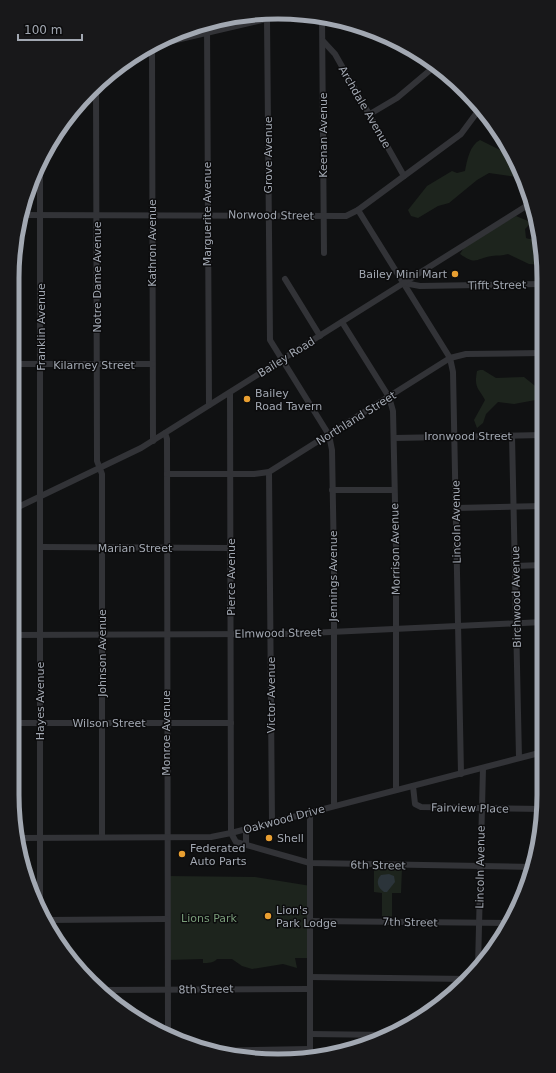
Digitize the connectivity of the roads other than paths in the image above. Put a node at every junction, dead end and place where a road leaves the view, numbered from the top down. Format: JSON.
{"nodes":[{"id":1,"x":267,"y":19,"type":"edge"},
{"id":2,"x":263,"y":20,"type":"edge"},
{"id":3,"x":322,"y":23,"type":"edge"},
{"id":4,"x":244,"y":24,"type":"joint"},
{"id":5,"x":207,"y":29,"type":"edge"},
{"id":6,"x":207,"y":33,"type":"junction"},
{"id":7,"x":177,"y":40,"type":"edge"},
{"id":8,"x":323,"y":41,"type":"junction"},
{"id":9,"x":150,"y":53,"type":"edge"},
{"id":10,"x":431,"y":69,"type":"edge"},
{"id":11,"x":96,"y":94,"type":"edge"},
{"id":12,"x":477,"y":112,"type":"edge"},
{"id":13,"x":370,"y":114,"type":"junction"},
{"id":14,"x":404,"y":176,"type":"junction"},
{"id":15,"x":40,"y":177,"type":"edge"},
{"id":16,"x":526,"y":206,"type":"edge"},
{"id":17,"x":358,"y":210,"type":"junction"},
{"id":18,"x":27,"y":215,"type":"edge"},
{"id":19,"x":40,"y":215,"type":"junction"},
{"id":20,"x":96,"y":215,"type":"junction"},
{"id":21,"x":152,"y":215,"type":"junction"},
{"id":22,"x":207,"y":215,"type":"junction"},
{"id":23,"x":268,"y":215,"type":"junction"},
{"id":24,"x":324,"y":216,"type":"junction"},
{"id":25,"x":324,"y":252,"type":"dead end"},
{"id":26,"x":284,"y":279,"type":"dead end"},
{"id":27,"x":404,"y":283,"type":"junction"},
{"id":28,"x":537,"y":284,"type":"edge"},
{"id":29,"x":342,"y":322,"type":"junction"},
{"id":30,"x":320,"y":336,"type":"junction"},
{"id":31,"x":537,"y":353,"type":"edge"},
{"id":32,"x":450,"y":358,"type":"junction"},
{"id":33,"x":281,"y":360,"type":"junction"},
{"id":34,"x":19,"y":364,"type":"edge"},
{"id":35,"x":152,"y":364,"type":"junction"},
{"id":36,"x":41,"y":365,"type":"junction"},
{"id":37,"x":97,"y":365,"type":"junction"},
{"id":38,"x":230,"y":393,"type":"junction"},
{"id":39,"x":389,"y":397,"type":"junction"},
{"id":40,"x":209,"y":405,"type":"junction"},
{"id":41,"x":165,"y":433,"type":"junction"},
{"id":42,"x":329,"y":435,"type":"junction"},
{"id":43,"x":537,"y":435,"type":"edge"},
{"id":44,"x":512,"y":436,"type":"junction"},
{"id":45,"x":454,"y":437,"type":"junction"},
{"id":46,"x":394,"y":438,"type":"junction"},
{"id":47,"x":153,"y":441,"type":"junction"},
{"id":48,"x":100,"y":468,"type":"junction"},
{"id":49,"x":269,"y":472,"type":"junction"},
{"id":50,"x":166,"y":474,"type":"junction"},
{"id":51,"x":231,"y":475,"type":"junction"},
{"id":52,"x":332,"y":490,"type":"junction"},
{"id":53,"x":394,"y":490,"type":"junction"},
{"id":54,"x":41,"y":496,"type":"junction"},
{"id":55,"x":537,"y":506,"type":"edge"},
{"id":56,"x":19,"y":507,"type":"edge"},
{"id":57,"x":514,"y":507,"type":"junction"},
{"id":58,"x":456,"y":508,"type":"junction"},
{"id":59,"x":40,"y":547,"type":"junction"},
{"id":60,"x":102,"y":548,"type":"junction"},
{"id":61,"x":166,"y":548,"type":"junction"},
{"id":62,"x":231,"y":548,"type":"junction"},
{"id":63,"x":537,"y":565,"type":"edge"},
{"id":64,"x":515,"y":566,"type":"junction"},
{"id":65,"x":537,"y":622,"type":"edge"},
{"id":66,"x":516,"y":623,"type":"junction"},
{"id":67,"x":458,"y":627,"type":"junction"},
{"id":68,"x":396,"y":630,"type":"junction"},
{"id":69,"x":333,"y":632,"type":"junction"},
{"id":70,"x":230,"y":634,"type":"junction"},
{"id":71,"x":271,"y":634,"type":"junction"},
{"id":72,"x":19,"y":635,"type":"edge"},
{"id":73,"x":40,"y":635,"type":"junction"},
{"id":74,"x":102,"y":635,"type":"junction"},
{"id":75,"x":167,"y":635,"type":"junction"},
{"id":76,"x":19,"y":723,"type":"edge"},
{"id":77,"x":40,"y":723,"type":"junction"},
{"id":78,"x":102,"y":723,"type":"junction"},
{"id":79,"x":166,"y":723,"type":"junction"},
{"id":80,"x":231,"y":723,"type":"junction"},
{"id":81,"x":537,"y":754,"type":"edge"},
{"id":82,"x":519,"y":758,"type":"junction"},
{"id":83,"x":483,"y":768,"type":"junction"},
{"id":84,"x":461,"y":774,"type":"junction"},
{"id":85,"x":413,"y":786,"type":"junction"},
{"id":86,"x":396,"y":790,"type":"junction"},
{"id":87,"x":334,"y":806,"type":"junction"},
{"id":88,"x":482,"y":808,"type":"junction"},
{"id":89,"x":536,"y":809,"type":"edge"},
{"id":90,"x":310,"y":812,"type":"junction"},
{"id":91,"x":272,"y":822,"type":"junction"},
{"id":92,"x":246,"y":829,"type":"junction"},
{"id":93,"x":231,"y":833,"type":"junction"},
{"id":94,"x":40,"y":837,"type":"junction"},
{"id":95,"x":102,"y":837,"type":"junction"},
{"id":96,"x":166,"y":837,"type":"junction"},
{"id":97,"x":23,"y":838,"type":"edge"},
{"id":98,"x":246,"y":845,"type":"junction"},
{"id":99,"x":310,"y":863,"type":"junction"},
{"id":100,"x":481,"y":866,"type":"junction"},
{"id":101,"x":526,"y":867,"type":"edge"},
{"id":102,"x":40,"y":896,"type":"edge"},
{"id":103,"x":166,"y":919,"type":"junction"},
{"id":104,"x":52,"y":920,"type":"edge"},
{"id":105,"x":311,"y":921,"type":"junction"},
{"id":106,"x":479,"y":923,"type":"junction"},
{"id":107,"x":503,"y":923,"type":"edge"},
{"id":108,"x":478,"y":959,"type":"edge"},
{"id":109,"x":310,"y":977,"type":"junction"},
{"id":110,"x":460,"y":979,"type":"edge"},
{"id":111,"x":310,"y":989,"type":"junction"},
{"id":112,"x":107,"y":990,"type":"edge"},
{"id":113,"x":168,"y":990,"type":"junction"},
{"id":114,"x":168,"y":1029,"type":"edge"},
{"id":115,"x":310,"y":1034,"type":"junction"},
{"id":116,"x":375,"y":1035,"type":"edge"},
{"id":117,"x":310,"y":1049,"type":"junction"},
{"id":118,"x":235,"y":1050,"type":"edge"},
{"id":119,"x":310,"y":1052,"type":"edge"}],
"edges":[{"from":1,"to":23,"type":"street","name":"Grove Avenue"},
{"from":2,"to":4,"type":"street"},
{"from":3,"to":8,"type":"street","name":"Keenan Avenue"},
{"from":4,"to":6,"type":"street"},
{"from":5,"to":6,"type":"street","name":"Marguerite Avenue"},
{"from":6,"to":7,"type":"street"},
{"from":6,"to":22,"type":"street","name":"Marguerite Avenue"},
{"from":8,"to":13,"type":"street","name":"Archdale Avenue"},
{"from":8,"to":24,"type":"street","name":"Keenan Avenue"},
{"from":9,"to":21,"type":"street","name":"Kathron Avenue"},
{"from":10,"to":13,"type":"street"},
{"from":11,"to":20,"type":"street","name":"Notre Dame Avenue"},
{"from":12,"to":14,"type":"street","name":"Norwood Street"},
{"from":13,"to":14,"type":"street","name":"Archdale Avenue"},
{"from":14,"to":17,"type":"street","name":"Norwood Street"},
{"from":15,"to":19,"type":"street","name":"Franklin Avenue"},
{"from":16,"to":27,"type":"street","name":"Bailey Road"},
{"from":17,"to":24,"type":"street","name":"Norwood Street"},
{"from":17,"to":27,"type":"street","name":"Lincoln Avenue"},
{"from":18,"to":19,"type":"street","name":"Norwood Street"},
{"from":19,"to":20,"type":"street","name":"Norwood Street"},
{"from":19,"to":36,"type":"street","name":"Franklin Avenue"},
{"from":20,"to":21,"type":"street","name":"Norwood Street"},
{"from":20,"to":37,"type":"street","name":"Notre Dame Avenue"},
{"from":21,"to":22,"type":"street","name":"Norwood Street"},
{"from":21,"to":35,"type":"street","name":"Kathron Avenue"},
{"from":22,"to":23,"type":"street","name":"Norwood Street"},
{"from":22,"to":40,"type":"street","name":"Marguerite Avenue"},
{"from":23,"to":24,"type":"street","name":"Norwood Street"},
{"from":23,"to":33,"type":"street","name":"Grove Avenue"},
{"from":24,"to":25,"type":"street","name":"Keenan Avenue"},
{"from":26,"to":30,"type":"street"},
{"from":27,"to":28,"type":"street","name":"Tifft Street"},
{"from":27,"to":29,"type":"street","name":"Bailey Road"},
{"from":27,"to":32,"type":"street","name":"Lincoln Avenue"},
{"from":29,"to":30,"type":"street","name":"Bailey Road"},
{"from":29,"to":39,"type":"street","name":"Morrison Avenue"},
{"from":30,"to":33,"type":"street","name":"Bailey Road"},
{"from":31,"to":32,"type":"street","name":"Northland Street"},
{"from":32,"to":39,"type":"street","name":"Northland Street"},
{"from":32,"to":45,"type":"street","name":"Lincoln Avenue"},
{"from":33,"to":38,"type":"street","name":"Bailey Road"},
{"from":33,"to":42,"type":"street","name":"Jennings Avenue"},
{"from":34,"to":36,"type":"street","name":"Kilarney Street"},
{"from":35,"to":37,"type":"street","name":"Kilarney Street"},
{"from":35,"to":47,"type":"street","name":"Kathron Avenue"},
{"from":36,"to":37,"type":"street","name":"Kilarney Street"},
{"from":36,"to":54,"type":"street","name":"Franklin Avenue"},
{"from":37,"to":48,"type":"street","name":"Notre Dame Avenue"},
{"from":38,"to":40,"type":"street","name":"Bailey Road"},
{"from":38,"to":51,"type":"street","name":"Pierce Avenue"},
{"from":39,"to":42,"type":"street","name":"Northland Street"},
{"from":39,"to":46,"type":"street","name":"Morrison Avenue"},
{"from":40,"to":41,"type":"street","name":"Bailey Road"},
{"from":41,"to":47,"type":"street","name":"Bailey Road"},
{"from":41,"to":50,"type":"street","name":"Monroe Avenue"},
{"from":42,"to":49,"type":"street","name":"Northland Street"},
{"from":42,"to":52,"type":"street","name":"Jennings Avenue"},
{"from":43,"to":44,"type":"street","name":"Ironwood Street"},
{"from":44,"to":45,"type":"street","name":"Ironwood Street"},
{"from":44,"to":57,"type":"street","name":"Birchwood Avenue"},
{"from":45,"to":46,"type":"street","name":"Ironwood Street"},
{"from":45,"to":58,"type":"street","name":"Lincoln Avenue"},
{"from":46,"to":53,"type":"street","name":"Morrison Avenue"},
{"from":47,"to":48,"type":"street","name":"Bailey Road"},
{"from":48,"to":54,"type":"street","name":"Bailey Road"},
{"from":48,"to":60,"type":"street","name":"Johnson Avenue"},
{"from":49,"to":51,"type":"street","name":"Northland Street"},
{"from":49,"to":71,"type":"street","name":"Victor Avenue"},
{"from":50,"to":51,"type":"street","name":"Northland Street"},
{"from":50,"to":61,"type":"street","name":"Monroe Avenue"},
{"from":51,"to":62,"type":"street","name":"Pierce Avenue"},
{"from":52,"to":53,"type":"street"},
{"from":52,"to":69,"type":"street","name":"Jennings Avenue"},
{"from":53,"to":68,"type":"street","name":"Morrison Avenue"},
{"from":54,"to":56,"type":"street","name":"Bailey Road"},
{"from":54,"to":59,"type":"street","name":"Hayes Avenue"},
{"from":55,"to":57,"type":"street"},
{"from":57,"to":58,"type":"street"},
{"from":57,"to":64,"type":"street","name":"Birchwood Avenue"},
{"from":58,"to":67,"type":"street","name":"Lincoln Avenue"},
{"from":59,"to":60,"type":"street","name":"Marian Street"},
{"from":59,"to":73,"type":"street","name":"Hayes Avenue"},
{"from":60,"to":61,"type":"street","name":"Marian Street"},
{"from":60,"to":74,"type":"street","name":"Johnson Avenue"},
{"from":61,"to":62,"type":"street","name":"Marian Street"},
{"from":61,"to":75,"type":"street","name":"Monroe Avenue"},
{"from":62,"to":70,"type":"street","name":"Pierce Avenue"},
{"from":63,"to":64,"type":"street"},
{"from":64,"to":66,"type":"street","name":"Birchwood Avenue"},
{"from":65,"to":66,"type":"street","name":"Elmwood Street"},
{"from":66,"to":67,"type":"street","name":"Elmwood Street"},
{"from":66,"to":82,"type":"street","name":"Birchwood Avenue"},
{"from":67,"to":68,"type":"street","name":"Elmwood Street"},
{"from":67,"to":84,"type":"street","name":"Lincoln Avenue"},
{"from":68,"to":69,"type":"street","name":"Elmwood Street"},
{"from":68,"to":86,"type":"street","name":"Morrison Avenue"},
{"from":69,"to":71,"type":"street","name":"Elmwood Street"},
{"from":69,"to":87,"type":"street","name":"Jennings Avenue"},
{"from":70,"to":71,"type":"street","name":"Elmwood Street"},
{"from":70,"to":75,"type":"street","name":"Elmwood Street"},
{"from":70,"to":80,"type":"street","name":"Pierce Avenue"},
{"from":71,"to":91,"type":"street","name":"Victor Avenue"},
{"from":72,"to":73,"type":"street","name":"Elmwood Street"},
{"from":73,"to":74,"type":"street","name":"Elmwood Street"},
{"from":73,"to":77,"type":"street","name":"Hayes Avenue"},
{"from":74,"to":75,"type":"street","name":"Elmwood Street"},
{"from":74,"to":78,"type":"street","name":"Johnson Avenue"},
{"from":75,"to":79,"type":"street","name":"Monroe Avenue"},
{"from":76,"to":77,"type":"street","name":"Wilson Street"},
{"from":77,"to":78,"type":"street","name":"Wilson Street"},
{"from":77,"to":94,"type":"street","name":"Hayes Avenue"},
{"from":78,"to":79,"type":"street","name":"Wilson Street"},
{"from":78,"to":95,"type":"street","name":"Johnson Avenue"},
{"from":79,"to":80,"type":"street","name":"Wilson Street"},
{"from":79,"to":96,"type":"street","name":"Monroe Avenue"},
{"from":80,"to":93,"type":"street","name":"Pierce Avenue"},
{"from":81,"to":82,"type":"street","name":"Oakwood Drive"},
{"from":82,"to":83,"type":"street","name":"Oakwood Drive"},
{"from":83,"to":84,"type":"street","name":"Oakwood Drive"},
{"from":83,"to":88,"type":"street","name":"Lincoln Avenue"},
{"from":84,"to":85,"type":"street","name":"Oakwood Drive"},
{"from":85,"to":86,"type":"street","name":"Oakwood Drive"},
{"from":85,"to":88,"type":"street","name":"Fairview Place"},
{"from":86,"to":87,"type":"street","name":"Oakwood Drive"},
{"from":87,"to":90,"type":"street","name":"Oakwood Drive"},
{"from":88,"to":89,"type":"street","name":"Fairview Place"},
{"from":88,"to":100,"type":"street","name":"Lincoln Avenue"},
{"from":90,"to":91,"type":"street","name":"Oakwood Drive"},
{"from":90,"to":99,"type":"street"},
{"from":91,"to":92,"type":"street","name":"Oakwood Drive"},
{"from":92,"to":93,"type":"street","name":"Oakwood Drive"},
{"from":92,"to":98,"type":"street"},
{"from":93,"to":96,"type":"street","name":"Oakwood Drive"},
{"from":93,"to":98,"type":"street","name":"6th Street"},
{"from":94,"to":95,"type":"street","name":"Oakwood Drive"},
{"from":94,"to":97,"type":"street","name":"Oakwood Drive"},
{"from":94,"to":102,"type":"street","name":"Hayes Avenue"},
{"from":95,"to":96,"type":"street","name":"Oakwood Drive"},
{"from":96,"to":103,"type":"street","name":"Monroe Avenue"},
{"from":98,"to":99,"type":"street","name":"6th Street"},
{"from":99,"to":100,"type":"street","name":"6th Street"},
{"from":99,"to":105,"type":"street"},
{"from":100,"to":101,"type":"street","name":"6th Street"},
{"from":100,"to":106,"type":"street","name":"Lincoln Avenue"},
{"from":103,"to":104,"type":"street"},
{"from":103,"to":113,"type":"street","name":"Monroe Avenue"},
{"from":105,"to":106,"type":"street","name":"7th Street"},
{"from":105,"to":109,"type":"street"},
{"from":106,"to":107,"type":"street","name":"7th Street"},
{"from":106,"to":108,"type":"street","name":"Lincoln Avenue"},
{"from":109,"to":110,"type":"street"},
{"from":109,"to":111,"type":"street"},
{"from":111,"to":113,"type":"street","name":"8th Street"},
{"from":111,"to":115,"type":"street"},
{"from":112,"to":113,"type":"street","name":"8th Street"},
{"from":113,"to":114,"type":"street","name":"Monroe Avenue"},
{"from":115,"to":116,"type":"street"},
{"from":115,"to":117,"type":"street"},
{"from":117,"to":118,"type":"street"},
{"from":117,"to":119,"type":"street"}]}
